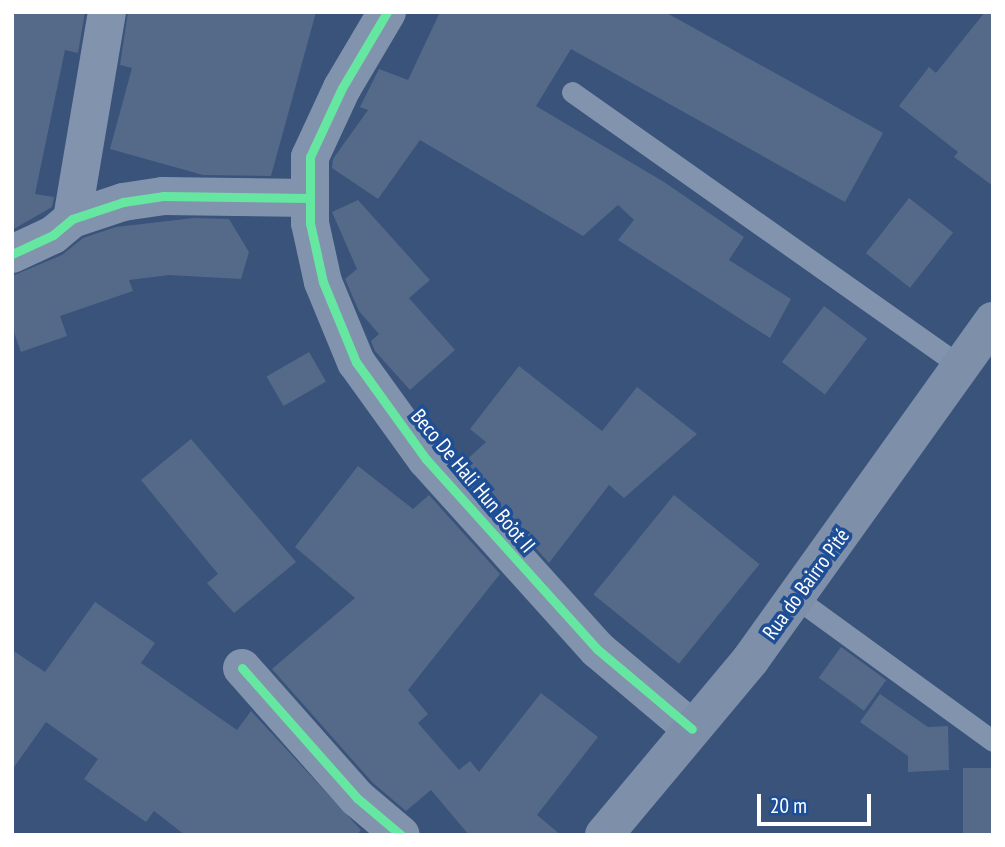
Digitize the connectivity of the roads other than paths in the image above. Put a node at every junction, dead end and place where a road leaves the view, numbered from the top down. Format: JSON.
{"nodes":[{"id":1,"x":107,"y":12,"type":"edge"},
{"id":2,"x":387,"y":12,"type":"edge"},
{"id":3,"x":572,"y":92,"type":"dead end"},
{"id":4,"x":310,"y":198,"type":"junction"},
{"id":5,"x":72,"y":219,"type":"junction"},
{"id":6,"x":12,"y":254,"type":"edge"},
{"id":7,"x":993,"y":321,"type":"edge"},
{"id":8,"x":961,"y":366,"type":"junction"},
{"id":9,"x":796,"y":598,"type":"junction"},
{"id":10,"x":242,"y":668,"type":"dead end"},
{"id":11,"x":692,"y":729,"type":"junction"},
{"id":12,"x":993,"y":741,"type":"edge"},
{"id":13,"x":401,"y":835,"type":"edge"},
{"id":14,"x":604,"y":835,"type":"edge"}],
"edges":[{"from":1,"to":5,"type":"street"},
{"from":2,"to":4,"type":"street","name":"Beco De Hali Hun Bo’ot II"},
{"from":3,"to":8,"type":"lane"},
{"from":4,"to":5,"type":"street"},
{"from":4,"to":11,"type":"street","name":"Beco De Hali Hun Bo’ot II"},
{"from":5,"to":6,"type":"street"},
{"from":7,"to":8,"type":"main road","name":"Rua do Bairro Pité"},
{"from":8,"to":9,"type":"main road","name":"Rua do Bairro Pité"},
{"from":9,"to":11,"type":"main road","name":"Rua do Bairro Pité"},
{"from":9,"to":12,"type":"lane"},
{"from":10,"to":13,"type":"street"},
{"from":11,"to":14,"type":"main road","name":"Rua do Bairro Pité"}]}
